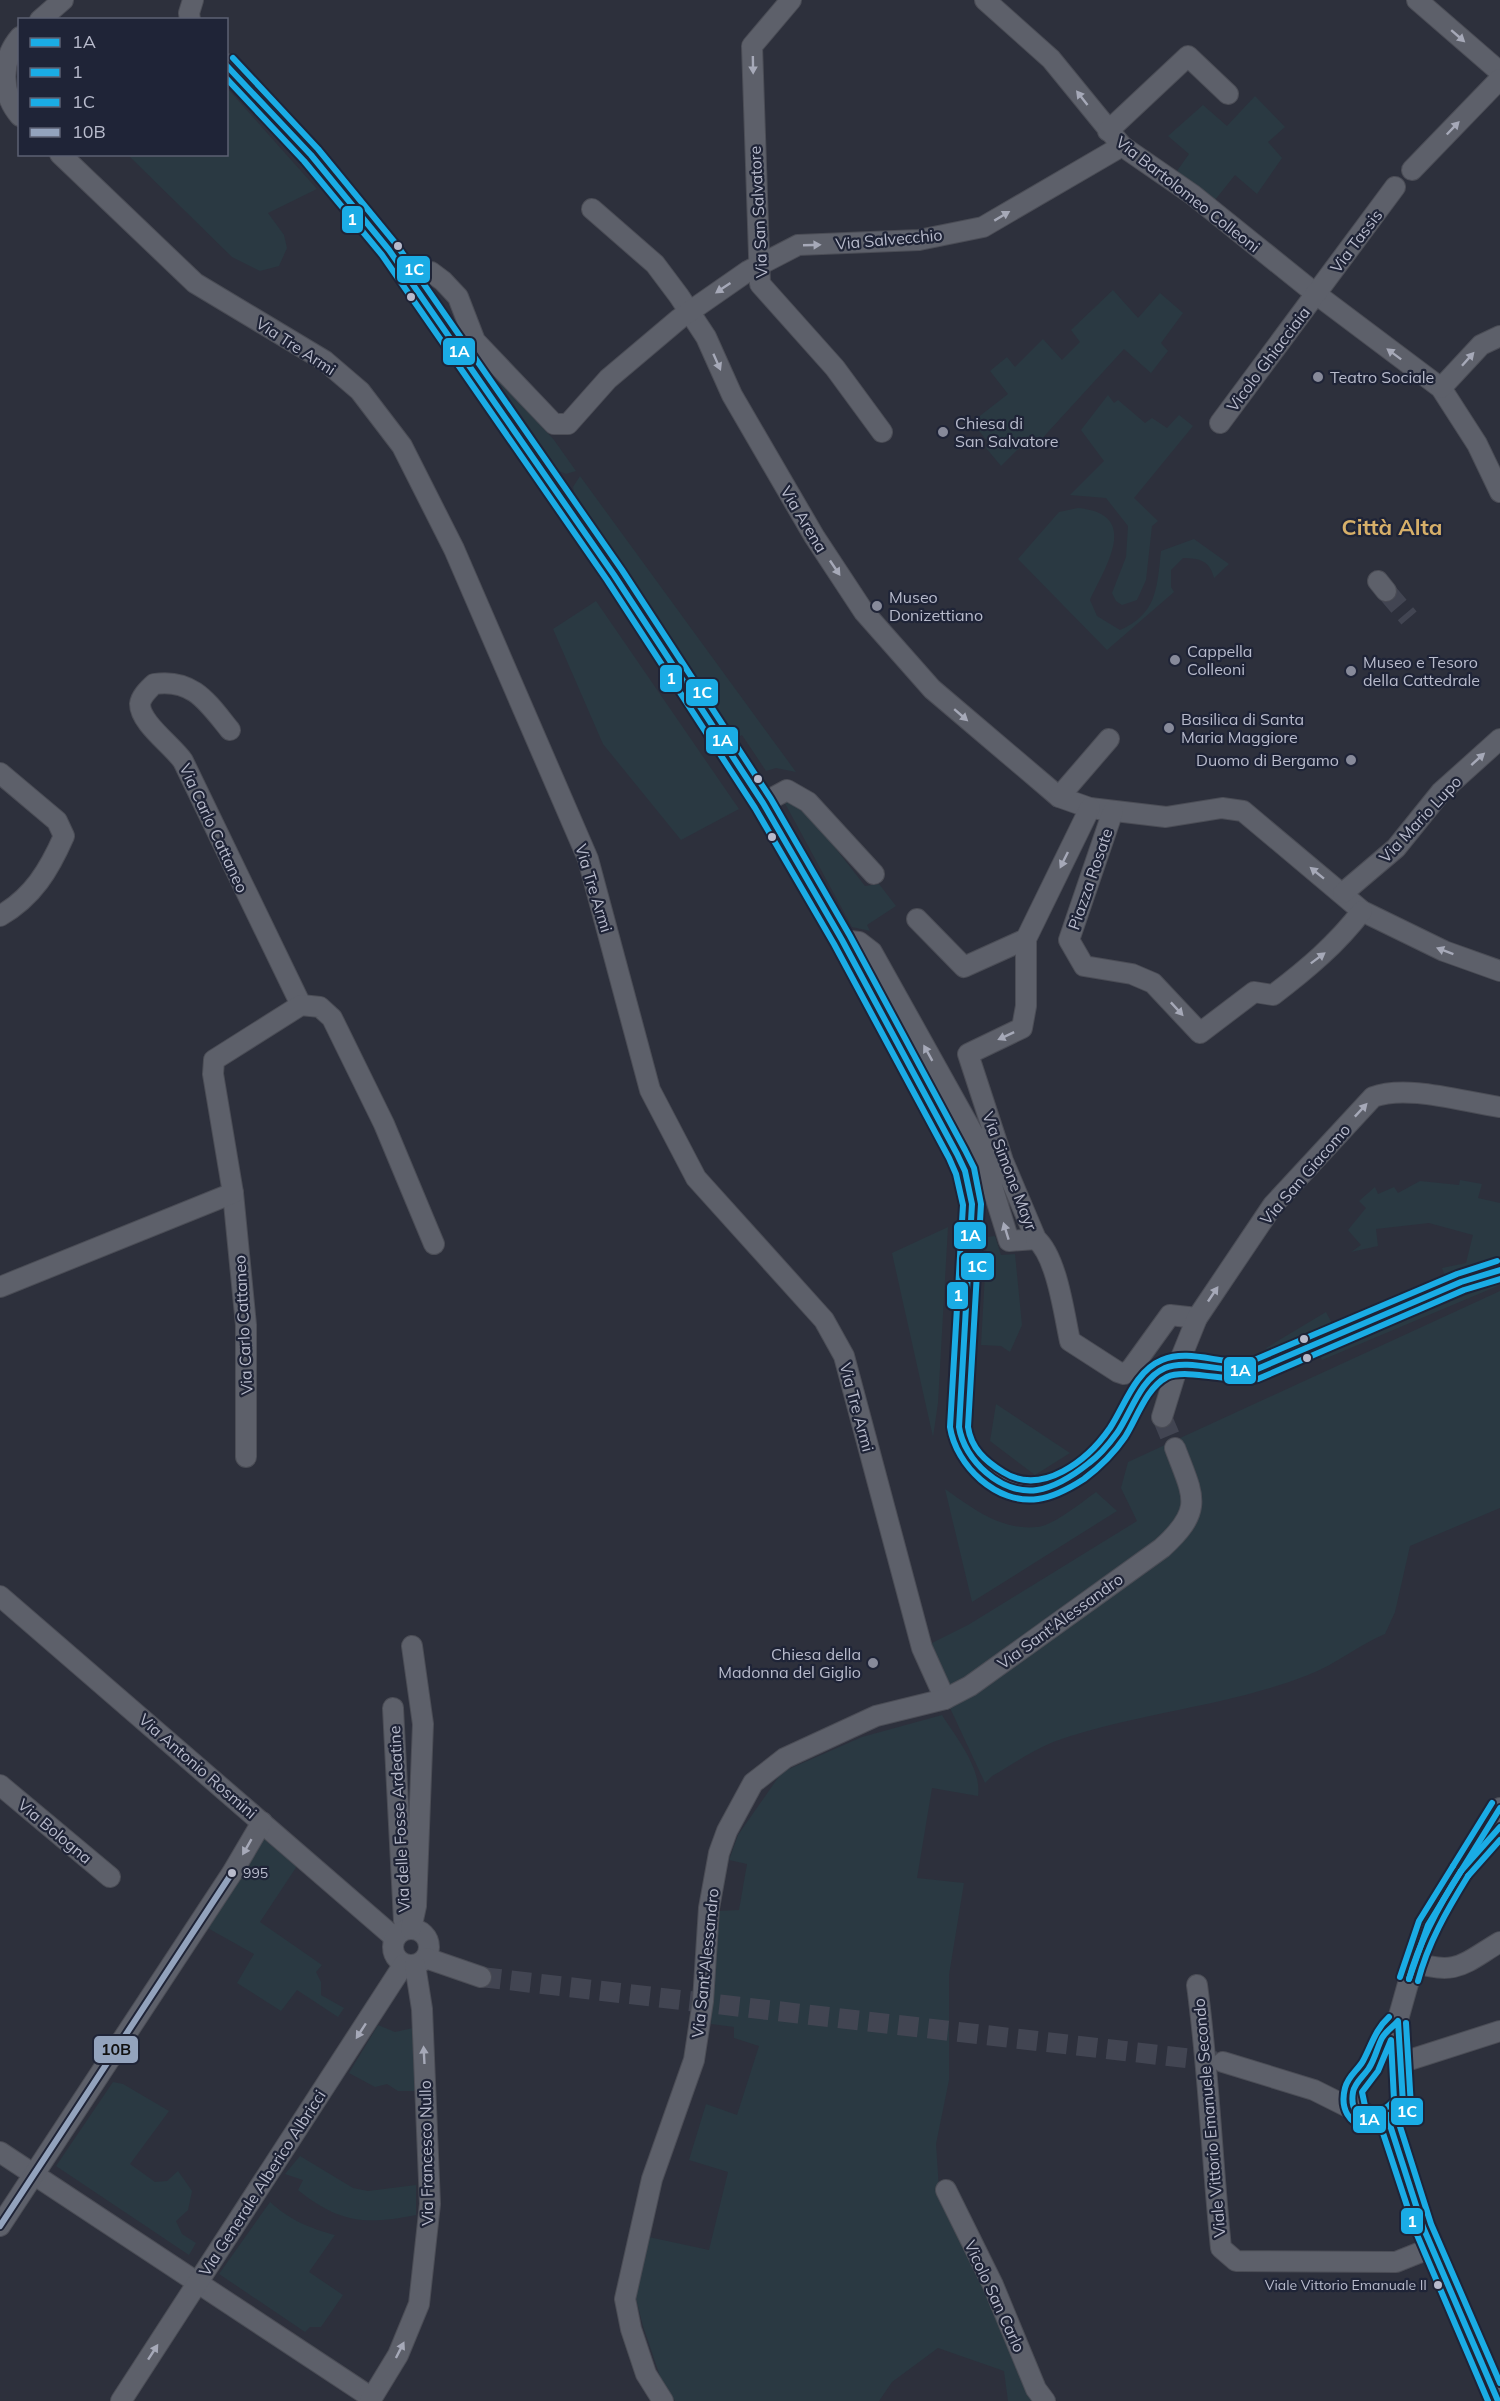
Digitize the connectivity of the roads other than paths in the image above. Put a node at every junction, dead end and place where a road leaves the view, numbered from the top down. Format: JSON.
{"nodes":[{"id":1,"x":63,"y":0,"type":"edge"},
{"id":2,"x":194,"y":0,"type":"edge"},
{"id":3,"x":791,"y":0,"type":"edge"},
{"id":4,"x":985,"y":0,"type":"edge"},
{"id":5,"x":1417,"y":0,"type":"edge"},
{"id":6,"x":42,"y":18,"type":"edge"},
{"id":7,"x":189,"y":18,"type":"edge"},
{"id":8,"x":18,"y":39,"type":"edge"},
{"id":9,"x":228,"y":66,"type":"edge"},
{"id":10,"x":1500,"y":72,"type":"edge"},
{"id":11,"x":1500,"y":79,"type":"edge"},
{"id":12,"x":1228,"y":94,"type":"dead end"},
{"id":13,"x":18,"y":113,"type":"edge"},
{"id":14,"x":1108,"y":131,"type":"junction"},
{"id":15,"x":1122,"y":146,"type":"junction"},
{"id":16,"x":62,"y":156,"type":"edge"},
{"id":17,"x":1412,"y":170,"type":"dead end"},
{"id":18,"x":1395,"y":187,"type":"dead end"},
{"id":19,"x":592,"y":209,"type":"dead end"},
{"id":20,"x":759,"y":267,"type":"junction"},
{"id":21,"x":408,"y":279,"type":"junction"},
{"id":22,"x":1316,"y":294,"type":"junction"},
{"id":23,"x":689,"y":311,"type":"junction"},
{"id":24,"x":1500,"y":336,"type":"edge"},
{"id":25,"x":1441,"y":388,"type":"junction"},
{"id":26,"x":1220,"y":423,"type":"dead end"},
{"id":27,"x":882,"y":432,"type":"dead end"},
{"id":28,"x":1500,"y":492,"type":"edge"},
{"id":29,"x":230,"y":730,"type":"dead end"},
{"id":30,"x":1109,"y":739,"type":"dead end"},
{"id":31,"x":1500,"y":739,"type":"edge"},
{"id":32,"x":0,"y":773,"type":"edge"},
{"id":33,"x":1059,"y":796,"type":"junction"},
{"id":34,"x":763,"y":803,"type":"junction"},
{"id":35,"x":1090,"y":808,"type":"junction"},
{"id":36,"x":1123,"y":812,"type":"junction"},
{"id":37,"x":874,"y":874,"type":"dead end"},
{"id":38,"x":1343,"y":893,"type":"junction"},
{"id":39,"x":1362,"y":911,"type":"junction"},
{"id":40,"x":0,"y":916,"type":"edge"},
{"id":41,"x":916,"y":919,"type":"dead end"},
{"id":42,"x":1026,"y":939,"type":"junction"},
{"id":43,"x":842,"y":940,"type":"junction"},
{"id":44,"x":1500,"y":971,"type":"edge"},
{"id":45,"x":301,"y":1005,"type":"junction"},
{"id":46,"x":1500,"y":1107,"type":"edge"},
{"id":47,"x":233,"y":1193,"type":"junction"},
{"id":48,"x":1040,"y":1242,"type":"junction"},
{"id":49,"x":434,"y":1244,"type":"dead end"},
{"id":50,"x":1500,"y":1270,"type":"edge"},
{"id":51,"x":0,"y":1287,"type":"edge"},
{"id":52,"x":1197,"y":1318,"type":"junction"},
{"id":53,"x":1178,"y":1365,"type":"junction"},
{"id":54,"x":1162,"y":1417,"type":"tunnel mouth"},
{"id":55,"x":1175,"y":1448,"type":"tunnel mouth"},
{"id":56,"x":246,"y":1456,"type":"dead end"},
{"id":57,"x":0,"y":1596,"type":"edge"},
{"id":58,"x":412,"y":1646,"type":"dead end"},
{"id":59,"x":945,"y":1699,"type":"junction"},
{"id":60,"x":393,"y":1708,"type":"dead end"},
{"id":61,"x":0,"y":1785,"type":"edge"},
{"id":62,"x":1500,"y":1808,"type":"edge"},
{"id":63,"x":262,"y":1822,"type":"junction"},
{"id":64,"x":1500,"y":1827,"type":"edge"},
{"id":65,"x":1475,"y":1850,"type":"junction"},
{"id":66,"x":110,"y":1877,"type":"dead end"},
{"id":67,"x":404,"y":1932,"type":"junction"},
{"id":68,"x":1500,"y":1942,"type":"edge"},
{"id":69,"x":415,"y":1962,"type":"junction"},
{"id":70,"x":1413,"y":1962,"type":"junction"},
{"id":71,"x":481,"y":1977,"type":"tunnel mouth"},
{"id":72,"x":1197,"y":1985,"type":"dead end"},
{"id":73,"x":1397,"y":2023,"type":"junction"},
{"id":74,"x":1500,"y":2031,"type":"edge"},
{"id":75,"x":1223,"y":2062,"type":"tunnel mouth"},
{"id":76,"x":1400,"y":2063,"type":"junction"},
{"id":77,"x":1362,"y":2076,"type":"junction"},
{"id":78,"x":1402,"y":2085,"type":"junction"},
{"id":79,"x":1314,"y":2090,"type":"junction"},
{"id":80,"x":1360,"y":2113,"type":"junction"},
{"id":81,"x":1389,"y":2119,"type":"junction"},
{"id":82,"x":0,"y":2152,"type":"edge"},
{"id":83,"x":33,"y":2175,"type":"junction"},
{"id":84,"x":946,"y":2190,"type":"dead end"},
{"id":85,"x":0,"y":2226,"type":"edge"},
{"id":86,"x":1431,"y":2248,"type":"junction"},
{"id":87,"x":198,"y":2282,"type":"junction"},
{"id":88,"x":371,"y":2400,"type":"edge"},
{"id":89,"x":121,"y":2401,"type":"edge"},
{"id":90,"x":663,"y":2401,"type":"edge"},
{"id":91,"x":1045,"y":2401,"type":"edge"},
{"id":92,"x":1498,"y":2401,"type":"edge"}],
"edges":[{"from":1,"to":6,"type":"street"},
{"from":2,"to":7,"type":"street"},
{"from":3,"to":20,"type":"street","name":"Via San Salvatore","one_way":true},
{"from":14,"to":4,"type":"street","name":"Via Bartolomeo Colleoni","one_way":true},
{"from":5,"to":10,"type":"street","one_way":true},
{"from":8,"to":13,"type":"street"},
{"from":9,"to":21,"type":"street"},
{"from":17,"to":11,"type":"street","one_way":true},
{"from":12,"to":14,"type":"street"},
{"from":14,"to":15,"type":"street","name":"Via Bartolomeo Colleoni"},
{"from":20,"to":15,"type":"street","name":"Via Salvecchio","one_way":true},
{"from":15,"to":22,"type":"street","name":"Via Bartolomeo Colleoni"},
{"from":16,"to":59,"type":"street","name":"Via Tre Armi"},
{"from":18,"to":22,"type":"street","name":"Via Tassis"},
{"from":19,"to":23,"type":"street","name":"Via Arena"},
{"from":20,"to":23,"type":"street","name":"Via Salvecchio","one_way":true},
{"from":20,"to":27,"type":"street","name":"Via San Salvatore"},
{"from":21,"to":23,"type":"street","name":"Via Salvecchio"},
{"from":21,"to":34,"type":"street"},
{"from":25,"to":22,"type":"street","name":"Via Bartolomeo Colleoni","one_way":true},
{"from":22,"to":26,"type":"street","name":"Vicolo Ghiacciaia"},
{"from":23,"to":33,"type":"street","name":"Via Arena","one_way":true},
{"from":25,"to":24,"type":"street","one_way":true},
{"from":25,"to":28,"type":"street"},
{"from":29,"to":45,"type":"street","name":"Via Carlo Cattaneo"},
{"from":30,"to":33,"type":"street"},
{"from":38,"to":31,"type":"street","name":"Via Mario Lupo","one_way":true},
{"from":32,"to":40,"type":"street"},
{"from":33,"to":35,"type":"street","name":"Via Arena"},
{"from":34,"to":37,"type":"street"},
{"from":34,"to":43,"type":"street"},
{"from":35,"to":36,"type":"street","name":"Piazza Rosate"},
{"from":35,"to":42,"type":"street","name":"Via Simone Mayr","one_way":true},
{"from":38,"to":36,"type":"street","one_way":true},
{"from":36,"to":39,"type":"street","name":"Piazza Rosate","one_way":true},
{"from":38,"to":39,"type":"street"},
{"from":44,"to":39,"type":"street","one_way":true},
{"from":41,"to":42,"type":"street"},
{"from":42,"to":48,"type":"street","name":"Via Simone Mayr","one_way":true},
{"from":48,"to":43,"type":"street","name":"Via Simone Mayr","one_way":true},
{"from":43,"to":53,"type":"street"},
{"from":45,"to":47,"type":"street","name":"Via Carlo Cattaneo"},
{"from":45,"to":49,"type":"street"},
{"from":52,"to":46,"type":"street","name":"Via San Giacomo","one_way":true},
{"from":47,"to":51,"type":"street"},
{"from":47,"to":56,"type":"street","name":"Via Carlo Cattaneo"},
{"from":48,"to":52,"type":"street"},
{"from":50,"to":53,"type":"street"},
{"from":52,"to":53,"type":"street","name":"Via San Giacomo"},
{"from":53,"to":54,"type":"street"},
{"from":55,"to":59,"type":"street","name":"Via Sant'Alessandro"},
{"from":57,"to":63,"type":"street","name":"Via Antonio Rosmini"},
{"from":58,"to":67,"type":"street"},
{"from":59,"to":90,"type":"street","name":"Via Sant'Alessandro"},
{"from":60,"to":67,"type":"street","name":"Via delle Fosse Ardeatine"},
{"from":61,"to":66,"type":"street","name":"Via Bologna"},
{"from":62,"to":65,"type":"street"},
{"from":63,"to":67,"type":"street","name":"Via Antonio Rosmini"},
{"from":63,"to":83,"type":"street","one_way":true},
{"from":64,"to":65,"type":"street"},
{"from":65,"to":70,"type":"street"},
{"from":67,"to":69,"type":"street"},
{"from":67,"to":69,"type":"street","name":"Via Antonio Rosmini"},
{"from":68,"to":70,"type":"street"},
{"from":69,"to":71,"type":"street"},
{"from":69,"to":87,"type":"street","name":"Via Generale Alberico Albricci","one_way":true},
{"from":88,"to":69,"type":"street","name":"Via Francesco Nullo","one_way":true},
{"from":70,"to":73,"type":"street"},
{"from":72,"to":86,"type":"street","name":"Viale Vittorio Emanuele Secondo"},
{"from":73,"to":76,"type":"street"},
{"from":73,"to":77,"type":"street"},
{"from":74,"to":76,"type":"street"},
{"from":75,"to":79,"type":"street"},
{"from":76,"to":78,"type":"street"},
{"from":77,"to":78,"type":"street"},
{"from":77,"to":79,"type":"street"},
{"from":77,"to":80,"type":"street"},
{"from":78,"to":81,"type":"street"},
{"from":79,"to":80,"type":"street"},
{"from":80,"to":81,"type":"street"},
{"from":81,"to":86,"type":"street"},
{"from":82,"to":83,"type":"street"},
{"from":83,"to":85,"type":"street"},
{"from":83,"to":87,"type":"street"},
{"from":84,"to":91,"type":"street","name":"Vicolo San Carlo"},
{"from":86,"to":92,"type":"street"},
{"from":87,"to":88,"type":"street"},
{"from":89,"to":87,"type":"street","name":"Via Generale Alberico Albricci","one_way":true}]}
